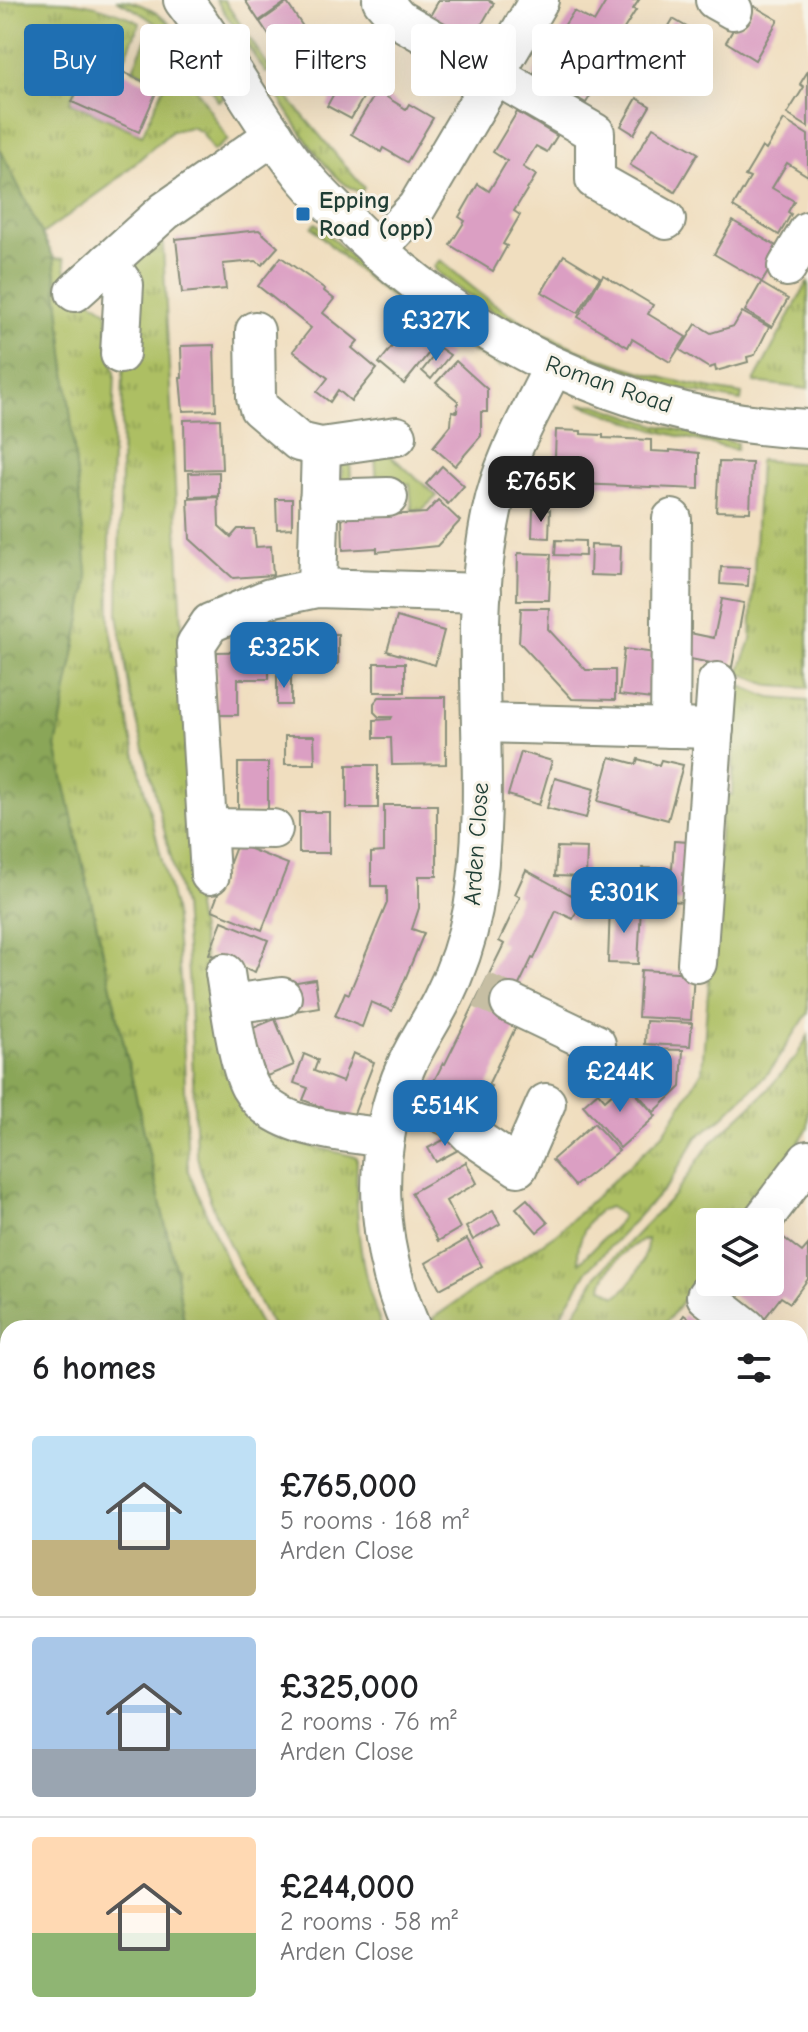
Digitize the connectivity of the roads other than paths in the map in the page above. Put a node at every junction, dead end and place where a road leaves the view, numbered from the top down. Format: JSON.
{"nodes":[{"id":1,"x":183,"y":0,"type":"edge"},
{"id":2,"x":382,"y":0,"type":"edge"},
{"id":3,"x":539,"y":0,"type":"edge"},
{"id":4,"x":411,"y":27,"type":"edge"},
{"id":5,"x":516,"y":38,"type":"edge"},
{"id":6,"x":516,"y":88,"type":"edge"},
{"id":7,"x":482,"y":96,"type":"edge"},
{"id":8,"x":274,"y":135,"type":"junction"},
{"id":9,"x":666,"y":220,"type":"dead end"},
{"id":10,"x":808,"y":231,"type":"edge"},
{"id":11,"x":376,"y":250,"type":"junction"},
{"id":12,"x":108,"y":262,"type":"junction"},
{"id":13,"x":787,"y":267,"type":"dead end"},
{"id":14,"x":75,"y":292,"type":"dead end"},
{"id":15,"x":255,"y":331,"type":"dead end"},
{"id":16,"x":120,"y":354,"type":"dead end"},
{"id":17,"x":553,"y":367,"type":"junction"},
{"id":18,"x":808,"y":429,"type":"edge"},
{"id":19,"x":397,"y":436,"type":"dead end"},
{"id":20,"x":320,"y":473,"type":"junction"},
{"id":21,"x":388,"y":497,"type":"dead end"},
{"id":22,"x":672,"y":519,"type":"dead end"},
{"id":23,"x":317,"y":588,"type":"junction"},
{"id":24,"x":482,"y":593,"type":"junction"},
{"id":25,"x":717,"y":682,"type":"dead end"},
{"id":26,"x":481,"y":723,"type":"junction"},
{"id":27,"x":670,"y":728,"type":"junction"},
{"id":28,"x":714,"y":729,"type":"junction"},
{"id":29,"x":209,"y":828,"type":"junction"},
{"id":30,"x":273,"y":829,"type":"dead end"},
{"id":31,"x":210,"y":875,"type":"dead end"},
{"id":32,"x":697,"y":963,"type":"dead end"},
{"id":33,"x":481,"y":991,"type":"junction"},
{"id":34,"x":282,"y":997,"type":"dead end"},
{"id":35,"x":596,"y":1044,"type":"dead end"},
{"id":36,"x":396,"y":1091,"type":"junction"},
{"id":37,"x":546,"y":1103,"type":"dead end"},
{"id":38,"x":385,"y":1138,"type":"junction"},
{"id":39,"x":808,"y":1160,"type":"edge"},
{"id":40,"x":772,"y":1208,"type":"edge"},
{"id":41,"x":706,"y":1296,"type":"edge"},
{"id":42,"x":408,"y":1320,"type":"edge"},
{"id":43,"x":737,"y":1320,"type":"edge"}],
"edges":[{"from":1,"to":8,"type":"street","name":"Roman Road"},
{"from":2,"to":4,"type":"street"},
{"from":3,"to":5,"type":"street"},
{"from":6,"to":9,"type":"street"},
{"from":7,"to":11,"type":"street"},
{"from":8,"to":11,"type":"street","name":"Roman Road"},
{"from":8,"to":12,"type":"street"},
{"from":10,"to":13,"type":"street"},
{"from":11,"to":17,"type":"street","name":"Roman Road"},
{"from":12,"to":14,"type":"street"},
{"from":12,"to":16,"type":"street"},
{"from":15,"to":20,"type":"street"},
{"from":17,"to":18,"type":"street","name":"Roman Road"},
{"from":17,"to":24,"type":"street","name":"Arden Close"},
{"from":19,"to":20,"type":"street"},
{"from":20,"to":21,"type":"street"},
{"from":20,"to":23,"type":"street"},
{"from":22,"to":27,"type":"street"},
{"from":23,"to":24,"type":"street"},
{"from":23,"to":29,"type":"street"},
{"from":24,"to":26,"type":"street","name":"Arden Close"},
{"from":25,"to":28,"type":"street"},
{"from":26,"to":27,"type":"street"},
{"from":26,"to":33,"type":"street","name":"Arden Close"},
{"from":27,"to":28,"type":"street"},
{"from":28,"to":32,"type":"street"},
{"from":29,"to":30,"type":"street"},
{"from":29,"to":31,"type":"street"},
{"from":33,"to":35,"type":"street"},
{"from":33,"to":36,"type":"street","name":"Arden Close"},
{"from":34,"to":38,"type":"street"},
{"from":36,"to":37,"type":"street"},
{"from":36,"to":38,"type":"street","name":"Arden Close"},
{"from":38,"to":42,"type":"street","name":"Arden Close"},
{"from":39,"to":40,"type":"street"},
{"from":41,"to":43,"type":"street"}]}
